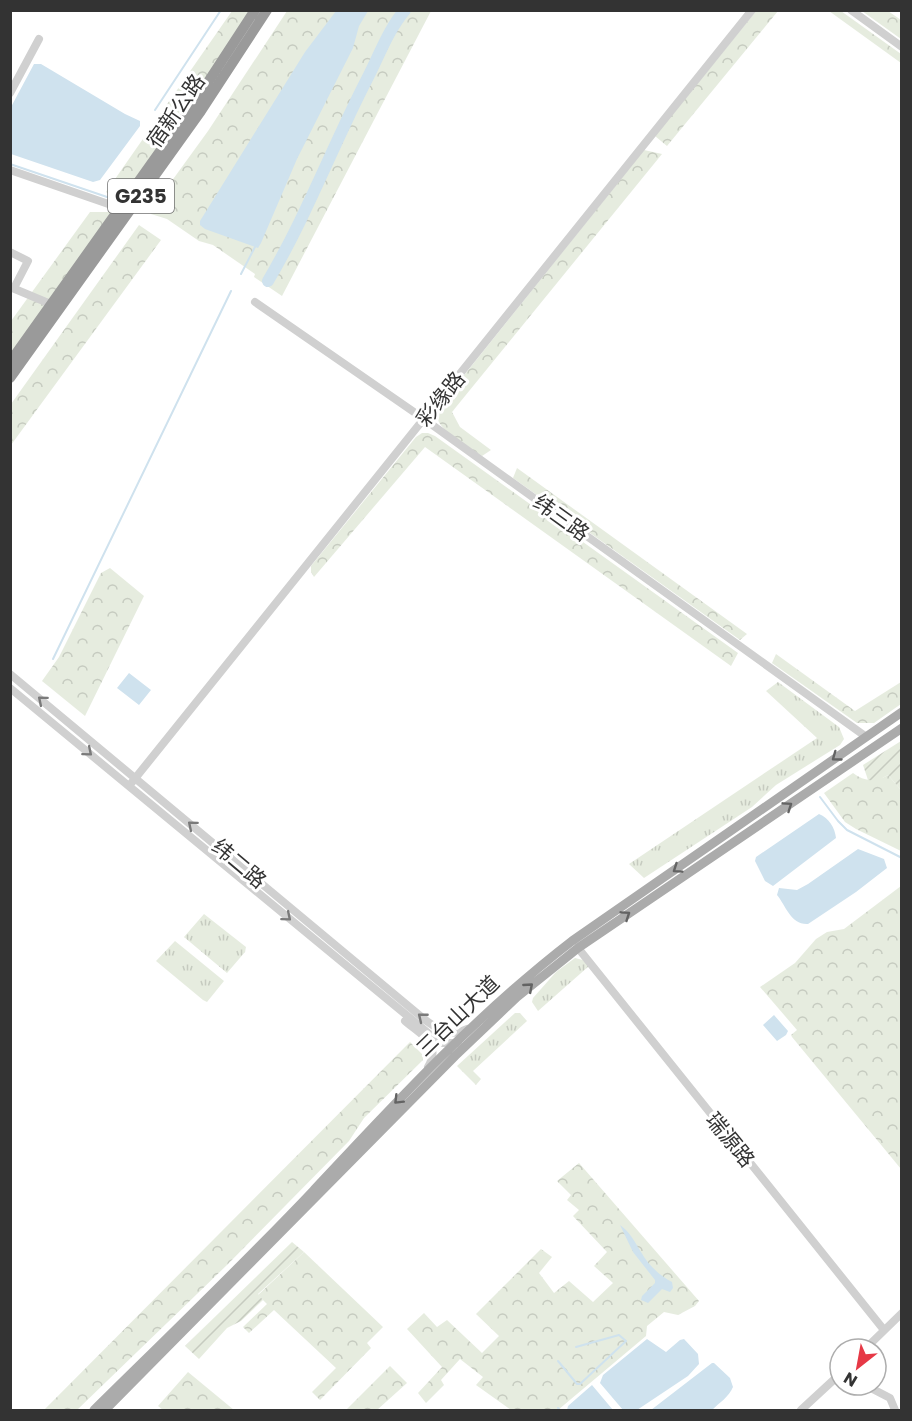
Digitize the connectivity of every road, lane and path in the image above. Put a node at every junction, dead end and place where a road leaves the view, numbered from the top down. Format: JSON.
{"nodes":[{"id":1,"x":255,"y":10,"type":"edge"},
{"id":2,"x":267,"y":10,"type":"edge"},
{"id":3,"x":752,"y":10,"type":"edge"},
{"id":4,"x":851,"y":10,"type":"edge"},
{"id":5,"x":39,"y":39,"type":"dead end"},
{"id":6,"x":902,"y":47,"type":"edge"},
{"id":7,"x":10,"y":93,"type":"edge"},
{"id":8,"x":10,"y":170,"type":"edge"},
{"id":9,"x":120,"y":208,"type":"junction"},
{"id":10,"x":10,"y":252,"type":"edge"},
{"id":11,"x":12,"y":287,"type":"edge"},
{"id":12,"x":255,"y":302,"type":"dead end"},
{"id":13,"x":56,"y":306,"type":"junction"},
{"id":14,"x":10,"y":362,"type":"edge"},
{"id":15,"x":10,"y":378,"type":"edge"},
{"id":16,"x":424,"y":419,"type":"junction"},
{"id":17,"x":10,"y":674,"type":"edge"},
{"id":18,"x":10,"y":688,"type":"edge"},
{"id":19,"x":902,"y":712,"type":"edge"},
{"id":20,"x":902,"y":728,"type":"edge"},
{"id":21,"x":865,"y":736,"type":"junction"},
{"id":22,"x":135,"y":778,"type":"junction"},
{"id":23,"x":129,"y":786,"type":"junction"},
{"id":24,"x":578,"y":948,"type":"junction"},
{"id":25,"x":368,"y":984,"type":"junction"},
{"id":26,"x":473,"y":1025,"type":"junction"},
{"id":27,"x":475,"y":1036,"type":"junction"},
{"id":28,"x":454,"y":1043,"type":"junction"},
{"id":29,"x":426,"y":1071,"type":"junction"},
{"id":30,"x":902,"y":1313,"type":"edge"},
{"id":31,"x":884,"y":1330,"type":"junction"},
{"id":32,"x":877,"y":1337,"type":"edge"},
{"id":33,"x":828,"y":1385,"type":"edge"},
{"id":34,"x":888,"y":1397,"type":"edge"},
{"id":35,"x":94,"y":1410,"type":"edge"},
{"id":36,"x":105,"y":1410,"type":"edge"},
{"id":37,"x":801,"y":1410,"type":"edge"},
{"id":38,"x":895,"y":1410,"type":"edge"}],
"edges":[{"from":1,"to":9,"type":"highway","name":"宿新公路","number":"G235"},
{"from":2,"to":13,"type":"highway","name":"宿新公路","number":"G235"},
{"from":3,"to":16,"type":"street","name":"彩缘路"},
{"from":4,"to":6,"type":"street"},
{"from":5,"to":7,"type":"street"},
{"from":8,"to":9,"type":"street"},
{"from":9,"to":13,"type":"highway","name":"宿新公路","number":"G235"},
{"from":10,"to":11,"type":"street"},
{"from":11,"to":13,"type":"street"},
{"from":12,"to":16,"type":"street","name":"纬三路"},
{"from":13,"to":14,"type":"highway","name":"宿新公路","number":"G235"},
{"from":13,"to":15,"type":"highway","name":"宿新公路","number":"G235"},
{"from":16,"to":21,"type":"street","name":"纬三路"},
{"from":16,"to":22,"type":"street","name":"彩缘路"},
{"from":22,"to":17,"type":"street","name":"纬二路","one_way":true},
{"from":18,"to":23,"type":"street","name":"纬二路","one_way":true},
{"from":19,"to":21,"type":"main road","name":"三台山大道"},
{"from":24,"to":20,"type":"main road","name":"三台山大道","one_way":true},
{"from":21,"to":26,"type":"main road","name":"三台山大道","one_way":true},
{"from":22,"to":23,"type":"street","name":"彩缘路"},
{"from":26,"to":22,"type":"street","name":"纬二路","one_way":true},
{"from":23,"to":25,"type":"street","name":"纬二路","one_way":true},
{"from":27,"to":24,"type":"main road","name":"三台山大道","one_way":true},
{"from":24,"to":31,"type":"street","name":"瑞源路"},
{"from":25,"to":28,"type":"street","name":"纬二路"},
{"from":25,"to":29,"type":"street"},
{"from":26,"to":28,"type":"main road","name":"三台山大道"},
{"from":27,"to":28,"type":"street"},
{"from":27,"to":36,"type":"main road","name":"三台山大道"},
{"from":28,"to":29,"type":"main road","name":"三台山大道"},
{"from":29,"to":35,"type":"main road","name":"三台山大道","one_way":true},
{"from":30,"to":31,"type":"street"},
{"from":31,"to":32,"type":"street"},
{"from":33,"to":37,"type":"street"},
{"from":34,"to":38,"type":"street"}]}
